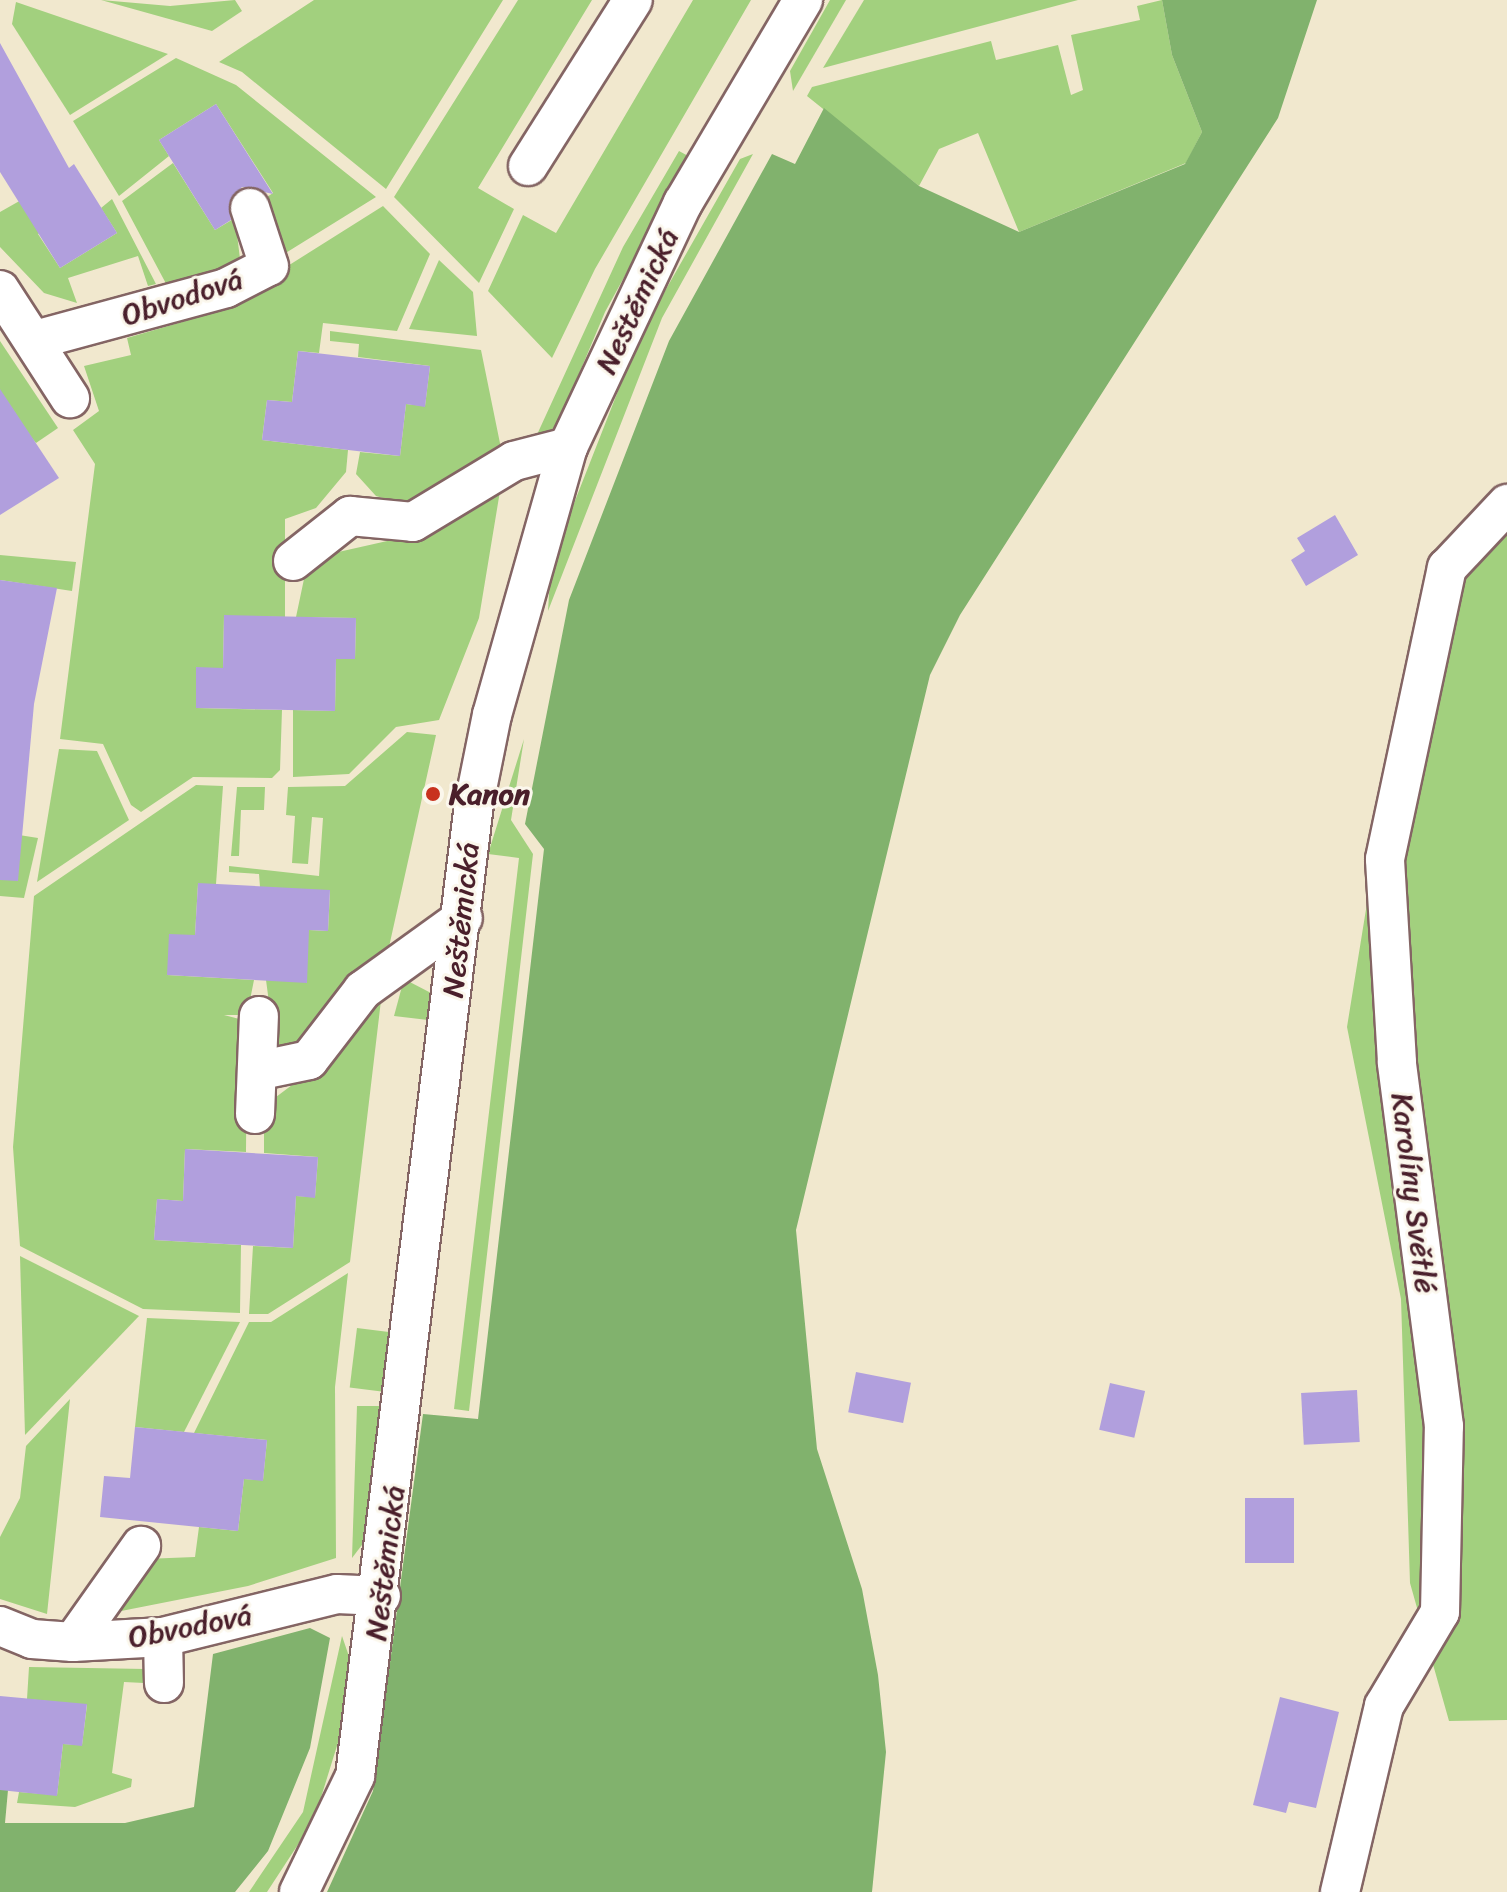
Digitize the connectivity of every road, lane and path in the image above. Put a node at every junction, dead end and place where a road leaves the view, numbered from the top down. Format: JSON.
{"nodes":[{"id":1,"x":633,"y":0,"type":"edge"},
{"id":2,"x":803,"y":0,"type":"edge"},
{"id":3,"x":528,"y":166,"type":"dead end"},
{"id":4,"x":250,"y":208,"type":"dead end"},
{"id":5,"x":0,"y":290,"type":"edge"},
{"id":6,"x":35,"y":340,"type":"junction"},
{"id":7,"x":70,"y":398,"type":"dead end"},
{"id":8,"x":568,"y":447,"type":"junction"},
{"id":9,"x":1507,"y":504,"type":"edge"},
{"id":10,"x":293,"y":561,"type":"dead end"},
{"id":11,"x":463,"y":918,"type":"junction"},
{"id":12,"x":259,"y":1016,"type":"dead end"},
{"id":13,"x":257,"y":1071,"type":"junction"},
{"id":14,"x":255,"y":1114,"type":"dead end"},
{"id":15,"x":141,"y":1546,"type":"dead end"},
{"id":16,"x":381,"y":1596,"type":"junction"},
{"id":17,"x":0,"y":1626,"type":"edge"},
{"id":18,"x":163,"y":1637,"type":"junction"},
{"id":19,"x":73,"y":1642,"type":"junction"},
{"id":20,"x":164,"y":1683,"type":"dead end"},
{"id":21,"x":299,"y":1892,"type":"edge"},
{"id":22,"x":1340,"y":1892,"type":"edge"}],
"edges":[{"from":1,"to":3,"type":"street"},
{"from":2,"to":8,"type":"street","name":"Neštěmická"},
{"from":4,"to":6,"type":"street","name":"Obvodová"},
{"from":5,"to":6,"type":"street"},
{"from":6,"to":7,"type":"street"},
{"from":8,"to":10,"type":"street"},
{"from":8,"to":11,"type":"street","name":"Neštěmická"},
{"from":9,"to":22,"type":"street","name":"Karolíny Světlé"},
{"from":11,"to":13,"type":"street"},
{"from":11,"to":16,"type":"street","name":"Neštěmická"},
{"from":12,"to":13,"type":"street"},
{"from":13,"to":14,"type":"street"},
{"from":15,"to":19,"type":"street"},
{"from":16,"to":18,"type":"street","name":"Obvodová"},
{"from":16,"to":21,"type":"street","name":"Neštěmická"},
{"from":17,"to":19,"type":"street","name":"Obvodová"},
{"from":18,"to":19,"type":"street","name":"Obvodová"},
{"from":18,"to":20,"type":"street"}]}
